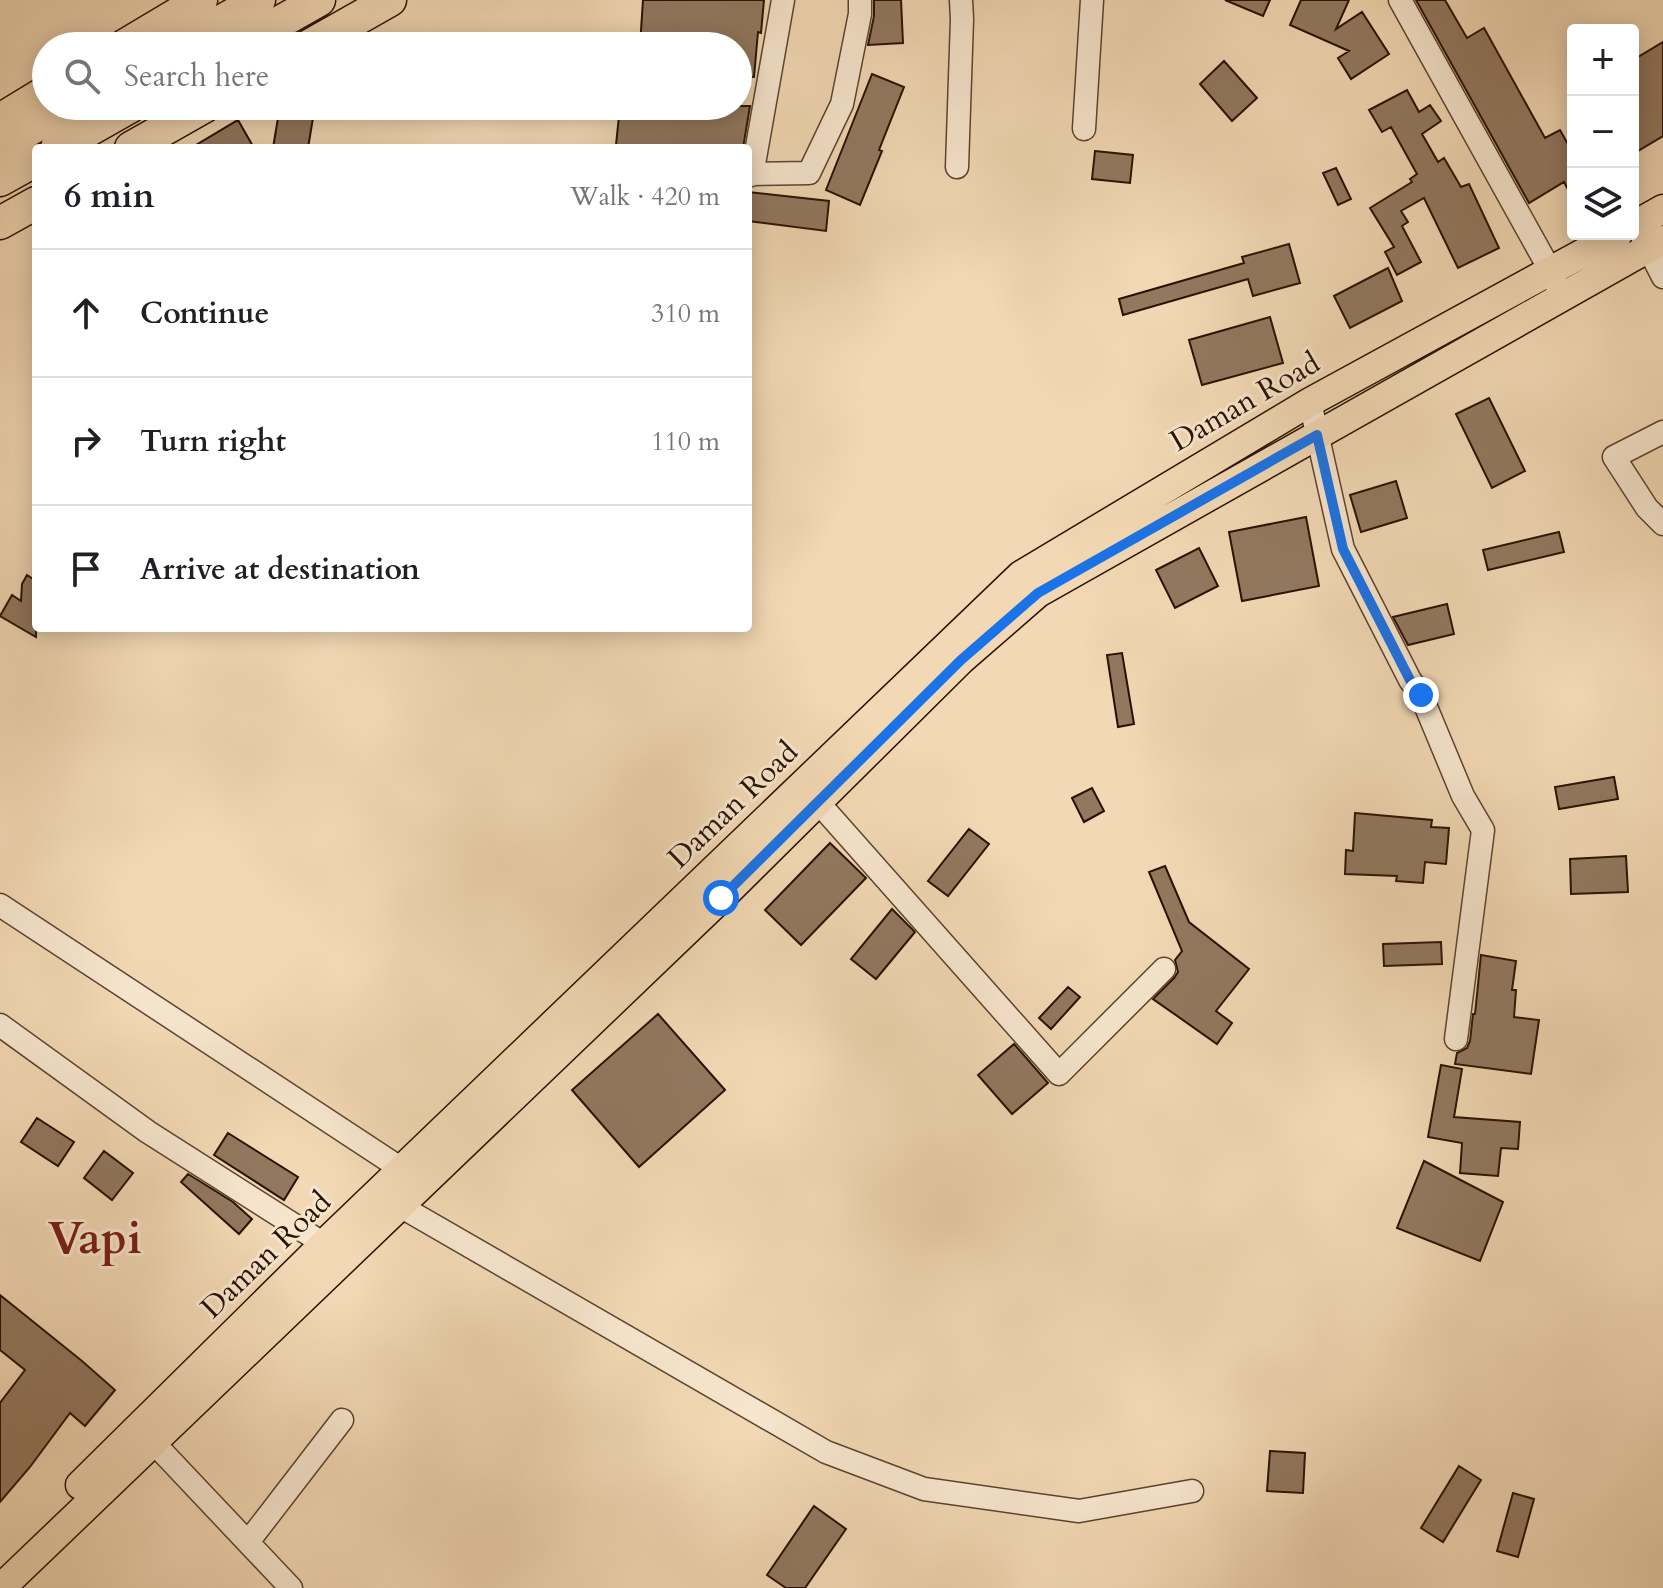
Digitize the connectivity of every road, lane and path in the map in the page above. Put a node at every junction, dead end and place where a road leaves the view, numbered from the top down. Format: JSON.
{"nodes":[{"id":1,"x":201,"y":0,"type":"edge"},
{"id":2,"x":259,"y":0,"type":"edge"},
{"id":3,"x":319,"y":0,"type":"edge"},
{"id":4,"x":390,"y":0,"type":"edge"},
{"id":5,"x":783,"y":0,"type":"edge"},
{"id":6,"x":860,"y":0,"type":"edge"},
{"id":7,"x":961,"y":0,"type":"edge"},
{"id":8,"x":1092,"y":0,"type":"edge"},
{"id":9,"x":1400,"y":0,"type":"edge"},
{"id":10,"x":147,"y":32,"type":"edge"},
{"id":11,"x":203,"y":32,"type":"edge"},
{"id":12,"x":263,"y":32,"type":"edge"},
{"id":13,"x":334,"y":32,"type":"edge"},
{"id":14,"x":32,"y":101,"type":"edge"},
{"id":15,"x":0,"y":120,"type":"edge"},
{"id":16,"x":46,"y":120,"type":"edge"},
{"id":17,"x":106,"y":120,"type":"edge"},
{"id":18,"x":180,"y":120,"type":"edge"},
{"id":19,"x":1084,"y":129,"type":"dead end"},
{"id":20,"x":64,"y":144,"type":"edge"},
{"id":21,"x":138,"y":144,"type":"edge"},
{"id":22,"x":0,"y":146,"type":"edge"},
{"id":23,"x":32,"y":162,"type":"edge"},
{"id":24,"x":752,"y":163,"type":"edge"},
{"id":25,"x":957,"y":167,"type":"dead end"},
{"id":26,"x":752,"y":174,"type":"edge"},
{"id":27,"x":0,"y":180,"type":"edge"},
{"id":28,"x":32,"y":205,"type":"edge"},
{"id":29,"x":1663,"y":209,"type":"edge"},
{"id":30,"x":0,"y":223,"type":"edge"},
{"id":31,"x":1640,"y":234,"type":"edge"},
{"id":32,"x":1550,"y":270,"type":"junction"},
{"id":33,"x":1663,"y":277,"type":"edge"},
{"id":34,"x":1562,"y":297,"type":"junction"},
{"id":35,"x":1310,"y":402,"type":"junction"},
{"id":36,"x":1663,"y":432,"type":"edge"},
{"id":37,"x":1317,"y":435,"type":"junction"},
{"id":38,"x":1663,"y":524,"type":"edge"},
{"id":39,"x":810,"y":794,"type":"junction"},
{"id":40,"x":0,"y":905,"type":"edge"},
{"id":41,"x":1164,"y":969,"type":"dead end"},
{"id":42,"x":0,"y":1025,"type":"edge"},
{"id":43,"x":1456,"y":1039,"type":"dead end"},
{"id":44,"x":396,"y":1187,"type":"junction"},
{"id":45,"x":332,"y":1253,"type":"junction"},
{"id":46,"x":342,"y":1420,"type":"dead end"},
{"id":47,"x":153,"y":1442,"type":"junction"},
{"id":48,"x":1192,"y":1491,"type":"dead end"},
{"id":49,"x":248,"y":1542,"type":"junction"},
{"id":50,"x":0,"y":1564,"type":"edge"},
{"id":51,"x":1,"y":1588,"type":"edge"},
{"id":52,"x":291,"y":1588,"type":"edge"}],
"edges":[{"from":1,"to":10,"type":"highway"},
{"from":2,"to":11,"type":"highway"},
{"from":3,"to":12,"type":"highway"},
{"from":4,"to":13,"type":"highway"},
{"from":5,"to":24,"type":"street"},
{"from":6,"to":26,"type":"street"},
{"from":7,"to":25,"type":"street"},
{"from":8,"to":19,"type":"street"},
{"from":9,"to":32,"type":"street"},
{"from":14,"to":15,"type":"highway"},
{"from":16,"to":22,"type":"highway"},
{"from":17,"to":20,"type":"highway"},
{"from":18,"to":21,"type":"highway"},
{"from":23,"to":27,"type":"highway"},
{"from":28,"to":30,"type":"highway"},
{"from":29,"to":31,"type":"main road","name":"Daman Road"},
{"from":31,"to":32,"type":"main road","name":"Daman Road"},
{"from":31,"to":33,"type":"street"},
{"from":31,"to":34,"type":"main road"},
{"from":32,"to":34,"type":"street"},
{"from":32,"to":35,"type":"main road","name":"Daman Road"},
{"from":34,"to":37,"type":"main road"},
{"from":35,"to":37,"type":"street"},
{"from":35,"to":39,"type":"main road","name":"Daman Road"},
{"from":36,"to":38,"type":"street"},
{"from":37,"to":39,"type":"main road"},
{"from":37,"to":43,"type":"street"},
{"from":39,"to":41,"type":"street"},
{"from":39,"to":44,"type":"main road","name":"Daman Road"},
{"from":40,"to":44,"type":"street"},
{"from":42,"to":45,"type":"street"},
{"from":44,"to":45,"type":"main road","name":"Daman Road"},
{"from":44,"to":48,"type":"street"},
{"from":45,"to":47,"type":"main road"},
{"from":45,"to":50,"type":"main road","name":"Daman Road"},
{"from":46,"to":49,"type":"street"},
{"from":47,"to":49,"type":"street"},
{"from":47,"to":51,"type":"main road"},
{"from":49,"to":52,"type":"street"}]}
